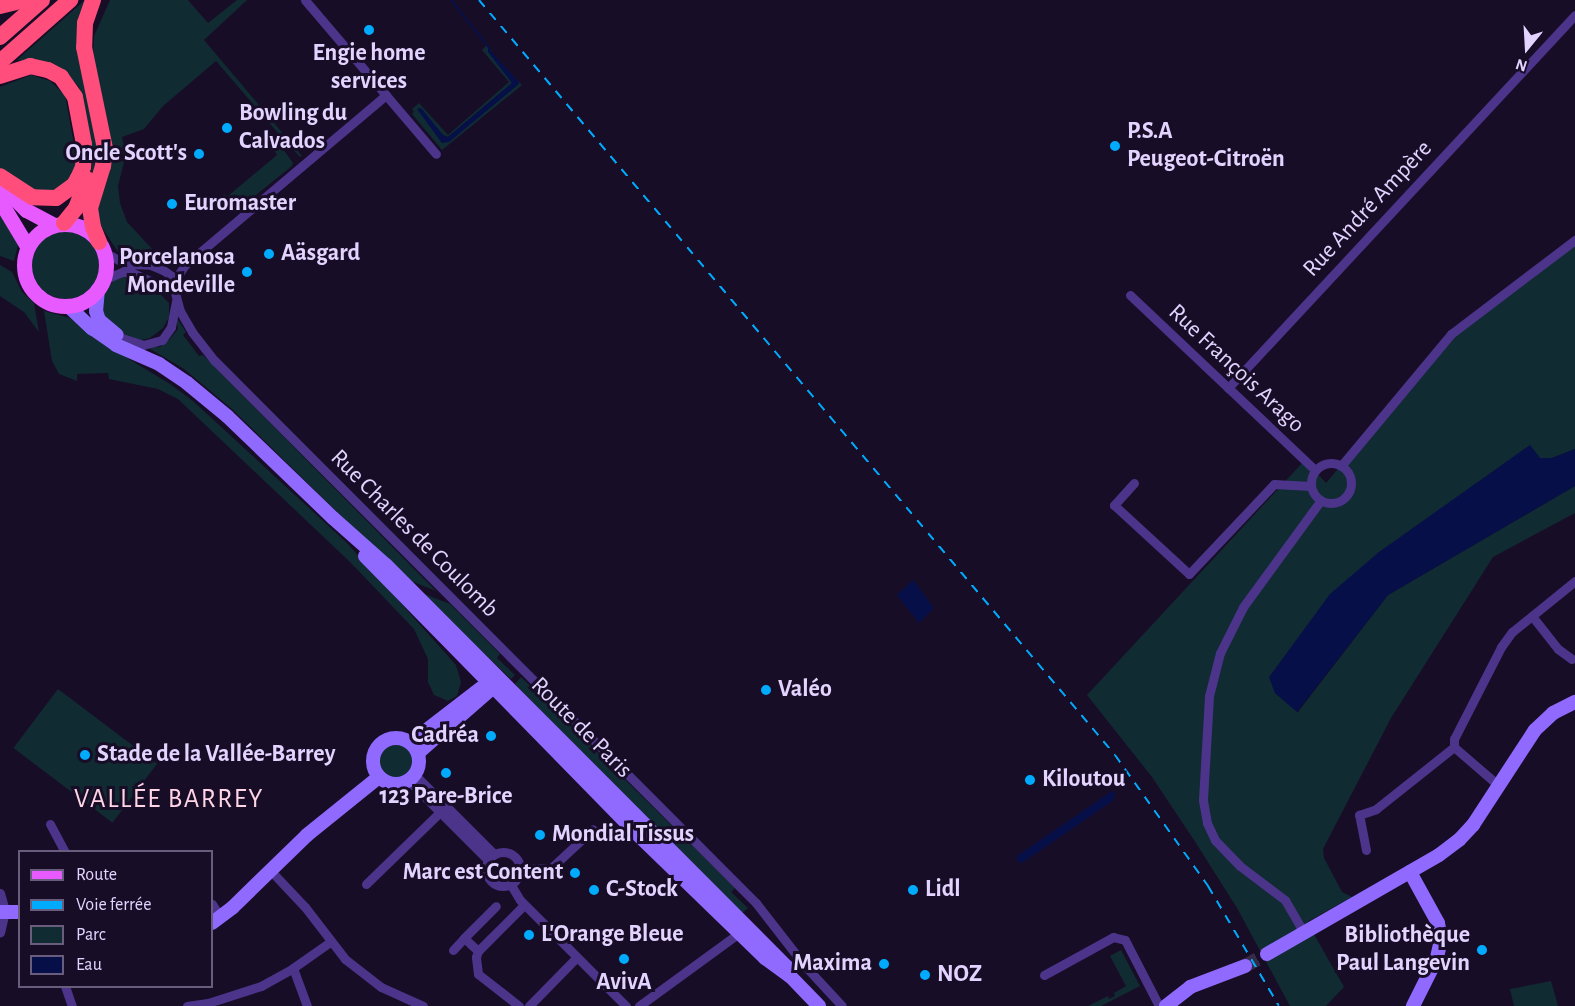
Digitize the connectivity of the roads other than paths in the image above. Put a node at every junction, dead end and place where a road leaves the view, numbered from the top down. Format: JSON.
{"nodes":[{"id":1,"x":24,"y":0,"type":"edge"},
{"id":2,"x":42,"y":0,"type":"edge"},
{"id":3,"x":70,"y":0,"type":"edge"},
{"id":4,"x":93,"y":0,"type":"edge"},
{"id":5,"x":306,"y":0,"type":"edge"},
{"id":6,"x":0,"y":6,"type":"edge"},
{"id":7,"x":1575,"y":15,"type":"edge"},
{"id":8,"x":0,"y":37,"type":"edge"},
{"id":9,"x":0,"y":62,"type":"edge"},
{"id":10,"x":0,"y":76,"type":"edge"},
{"id":11,"x":386,"y":95,"type":"junction"},
{"id":12,"x":84,"y":144,"type":"junction"},
{"id":13,"x":436,"y":154,"type":"dead end"},
{"id":14,"x":0,"y":176,"type":"edge"},
{"id":15,"x":0,"y":184,"type":"edge"},
{"id":16,"x":0,"y":201,"type":"edge"},
{"id":17,"x":59,"y":224,"type":"junction"},
{"id":18,"x":1575,"y":240,"type":"edge"},
{"id":19,"x":27,"y":246,"type":"junction"},
{"id":20,"x":102,"y":247,"type":"junction"},
{"id":21,"x":175,"y":284,"type":"junction"},
{"id":22,"x":101,"y":285,"type":"junction"},
{"id":23,"x":1130,"y":296,"type":"dead end"},
{"id":24,"x":176,"y":302,"type":"junction"},
{"id":25,"x":68,"y":306,"type":"junction"},
{"id":26,"x":122,"y":338,"type":"junction"},
{"id":27,"x":133,"y":351,"type":"junction"},
{"id":28,"x":1228,"y":388,"type":"junction"},
{"id":29,"x":1341,"y":466,"type":"junction"},
{"id":30,"x":1316,"y":470,"type":"junction"},
{"id":31,"x":1134,"y":483,"type":"dead end"},
{"id":32,"x":1311,"y":486,"type":"junction"},
{"id":33,"x":1321,"y":500,"type":"junction"},
{"id":34,"x":1575,"y":581,"type":"edge"},
{"id":35,"x":1532,"y":616,"type":"junction"},
{"id":36,"x":1572,"y":659,"type":"dead end"},
{"id":37,"x":494,"y":682,"type":"junction"},
{"id":38,"x":1575,"y":702,"type":"edge"},
{"id":39,"x":1454,"y":747,"type":"junction"},
{"id":40,"x":414,"y":748,"type":"junction"},
{"id":41,"x":379,"y":777,"type":"junction"},
{"id":42,"x":412,"y":778,"type":"junction"},
{"id":43,"x":1498,"y":785,"type":"junction"},
{"id":44,"x":440,"y":812,"type":"junction"},
{"id":45,"x":50,"y":824,"type":"dead end"},
{"id":46,"x":593,"y":828,"type":"dead end"},
{"id":47,"x":64,"y":850,"type":"edge"},
{"id":48,"x":1366,"y":850,"type":"dead end"},
{"id":49,"x":491,"y":857,"type":"junction"},
{"id":50,"x":520,"y":868,"type":"junction"},
{"id":51,"x":270,"y":870,"type":"junction"},
{"id":52,"x":1410,"y":872,"type":"junction"},
{"id":53,"x":366,"y":884,"type":"dead end"},
{"id":54,"x":511,"y":885,"type":"junction"},
{"id":55,"x":0,"y":893,"type":"edge"},
{"id":56,"x":524,"y":905,"type":"junction"},
{"id":57,"x":496,"y":906,"type":"dead end"},
{"id":58,"x":8,"y":912,"type":"edge"},
{"id":59,"x":216,"y":920,"type":"edge"},
{"id":60,"x":0,"y":932,"type":"edge"},
{"id":61,"x":738,"y":932,"type":"junction"},
{"id":62,"x":753,"y":933,"type":"junction"},
{"id":63,"x":1304,"y":933,"type":"junction"},
{"id":64,"x":464,"y":938,"type":"junction"},
{"id":65,"x":330,"y":942,"type":"junction"},
{"id":66,"x":453,"y":950,"type":"dead end"},
{"id":67,"x":478,"y":951,"type":"junction"},
{"id":68,"x":1267,"y":954,"type":"tunnel mouth"},
{"id":69,"x":576,"y":958,"type":"junction"},
{"id":70,"x":1245,"y":966,"type":"tunnel mouth"},
{"id":71,"x":293,"y":968,"type":"junction"},
{"id":72,"x":1044,"y":975,"type":"dead end"},
{"id":73,"x":790,"y":976,"type":"junction"},
{"id":74,"x":65,"y":988,"type":"edge"},
{"id":75,"x":223,"y":1002,"type":"edge"},
{"id":76,"x":407,"y":1002,"type":"edge"},
{"id":77,"x":72,"y":1006,"type":"edge"},
{"id":78,"x":187,"y":1006,"type":"edge"},
{"id":79,"x":307,"y":1006,"type":"edge"},
{"id":80,"x":423,"y":1006,"type":"edge"},
{"id":81,"x":519,"y":1006,"type":"edge"},
{"id":82,"x":530,"y":1006,"type":"edge"},
{"id":83,"x":626,"y":1006,"type":"edge"},
{"id":84,"x":639,"y":1006,"type":"edge"},
{"id":85,"x":819,"y":1006,"type":"edge"},
{"id":86,"x":842,"y":1006,"type":"edge"},
{"id":87,"x":1159,"y":1006,"type":"edge"},
{"id":88,"x":1166,"y":1006,"type":"edge"},
{"id":89,"x":1413,"y":1006,"type":"edge"}],
"edges":[{"from":1,"to":6,"type":"highway"},
{"from":2,"to":8,"type":"highway"},
{"from":3,"to":9,"type":"highway"},
{"from":4,"to":20,"type":"highway"},
{"from":5,"to":11,"type":"street"},
{"from":7,"to":28,"type":"street","name":"Rue André Ampère"},
{"from":10,"to":12,"type":"highway"},
{"from":11,"to":13,"type":"street"},
{"from":11,"to":21,"type":"street"},
{"from":12,"to":14,"type":"highway"},
{"from":12,"to":17,"type":"highway"},
{"from":15,"to":17,"type":"main road"},
{"from":16,"to":19,"type":"main road"},
{"from":17,"to":19,"type":"main road"},
{"from":17,"to":20,"type":"main road"},
{"from":18,"to":29,"type":"street"},
{"from":19,"to":25,"type":"main road"},
{"from":20,"to":21,"type":"street"},
{"from":20,"to":22,"type":"main road"},
{"from":21,"to":22,"type":"street"},
{"from":21,"to":24,"type":"street","name":"Rue Charles de Coulomb"},
{"from":22,"to":25,"type":"main road"},
{"from":22,"to":26,"type":"main road","name":"Route de Paris"},
{"from":23,"to":28,"type":"street","name":"Rue François Arago"},
{"from":24,"to":26,"type":"street"},
{"from":24,"to":86,"type":"street","name":"Rue Charles de Coulomb"},
{"from":25,"to":27,"type":"main road","name":"Route de Paris"},
{"from":26,"to":27,"type":"main road","name":"Route de Paris"},
{"from":27,"to":37,"type":"main road","name":"Route de Paris"},
{"from":28,"to":30,"type":"street","name":"Rue François Arago"},
{"from":29,"to":30,"type":"street"},
{"from":29,"to":33,"type":"street"},
{"from":30,"to":32,"type":"street"},
{"from":31,"to":32,"type":"street"},
{"from":32,"to":33,"type":"street"},
{"from":33,"to":63,"type":"street"},
{"from":34,"to":35,"type":"street"},
{"from":35,"to":36,"type":"street"},
{"from":35,"to":39,"type":"street"},
{"from":37,"to":40,"type":"main road"},
{"from":37,"to":61,"type":"main road","name":"Route de Paris"},
{"from":37,"to":62,"type":"main road","name":"Route de Paris"},
{"from":38,"to":43,"type":"main road"},
{"from":39,"to":43,"type":"street"},
{"from":39,"to":48,"type":"street"},
{"from":40,"to":41,"type":"main road"},
{"from":40,"to":42,"type":"main road"},
{"from":41,"to":42,"type":"main road"},
{"from":41,"to":51,"type":"main road"},
{"from":42,"to":44,"type":"street"},
{"from":42,"to":49,"type":"street"},
{"from":43,"to":52,"type":"main road"},
{"from":44,"to":49,"type":"street"},
{"from":44,"to":53,"type":"street"},
{"from":45,"to":47,"type":"street"},
{"from":46,"to":50,"type":"street"},
{"from":49,"to":50,"type":"street"},
{"from":49,"to":54,"type":"street"},
{"from":50,"to":54,"type":"street"},
{"from":51,"to":59,"type":"main road"},
{"from":51,"to":65,"type":"street"},
{"from":52,"to":63,"type":"main road"},
{"from":52,"to":89,"type":"main road"},
{"from":54,"to":56,"type":"street"},
{"from":55,"to":58,"type":"street"},
{"from":56,"to":67,"type":"street"},
{"from":56,"to":69,"type":"street"},
{"from":57,"to":64,"type":"street"},
{"from":58,"to":60,"type":"street"},
{"from":61,"to":62,"type":"street"},
{"from":61,"to":73,"type":"main road","name":"Route de Paris"},
{"from":61,"to":84,"type":"street"},
{"from":62,"to":73,"type":"main road","name":"Route de Paris"},
{"from":63,"to":68,"type":"main road"},
{"from":64,"to":66,"type":"street"},
{"from":64,"to":67,"type":"street"},
{"from":65,"to":71,"type":"street"},
{"from":65,"to":76,"type":"street"},
{"from":67,"to":81,"type":"street"},
{"from":69,"to":82,"type":"street"},
{"from":69,"to":83,"type":"street"},
{"from":70,"to":88,"type":"main road"},
{"from":71,"to":75,"type":"street"},
{"from":71,"to":79,"type":"street"},
{"from":72,"to":87,"type":"street"},
{"from":73,"to":85,"type":"main road","name":"Route de Paris"},
{"from":74,"to":77,"type":"street"},
{"from":75,"to":78,"type":"street"},
{"from":76,"to":80,"type":"street"}]}
